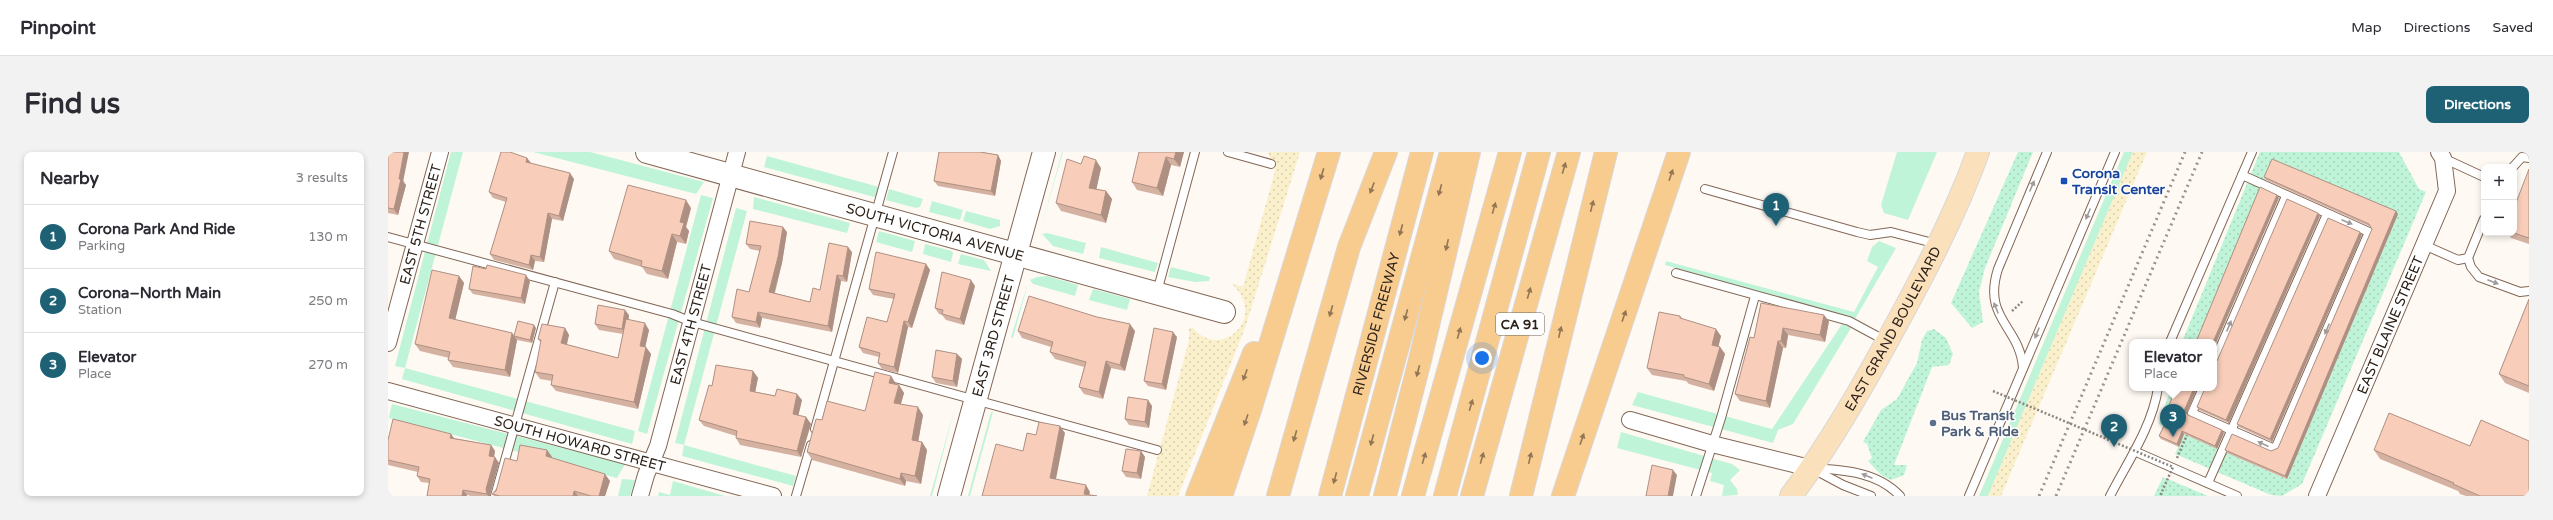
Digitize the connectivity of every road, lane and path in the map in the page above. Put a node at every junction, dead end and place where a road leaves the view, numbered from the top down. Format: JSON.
{"nodes":[{"id":1,"x":440,"y":152,"type":"edge"},
{"id":2,"x":647,"y":152,"type":"edge"},
{"id":3,"x":738,"y":152,"type":"edge"},
{"id":4,"x":893,"y":152,"type":"edge"},
{"id":5,"x":1044,"y":152,"type":"edge"},
{"id":6,"x":1195,"y":152,"type":"edge"},
{"id":7,"x":1228,"y":152,"type":"edge"},
{"id":8,"x":1329,"y":152,"type":"edge"},
{"id":9,"x":1386,"y":152,"type":"edge"},
{"id":10,"x":1422,"y":152,"type":"edge"},
{"id":11,"x":1451,"y":152,"type":"edge"},
{"id":12,"x":1469,"y":152,"type":"edge"},
{"id":13,"x":1510,"y":152,"type":"edge"},
{"id":14,"x":1539,"y":152,"type":"edge"},
{"id":15,"x":1569,"y":152,"type":"edge"},
{"id":16,"x":1606,"y":152,"type":"edge"},
{"id":17,"x":1679,"y":152,"type":"edge"},
{"id":18,"x":1978,"y":152,"type":"edge"},
{"id":19,"x":2047,"y":152,"type":"edge"},
{"id":20,"x":2115,"y":152,"type":"edge"},
{"id":21,"x":2252,"y":152,"type":"edge"},
{"id":22,"x":2441,"y":155,"type":"edge"},
{"id":23,"x":2529,"y":158,"type":"edge"},
{"id":24,"x":1271,"y":164,"type":"dead end"},
{"id":25,"x":2516,"y":164,"type":"edge"},
{"id":26,"x":2242,"y":174,"type":"junction"},
{"id":27,"x":731,"y":176,"type":"junction"},
{"id":28,"x":2481,"y":176,"type":"edge"},
{"id":29,"x":1706,"y":189,"type":"dead end"},
{"id":30,"x":1315,"y":196,"type":"junction"},
{"id":31,"x":2286,"y":196,"type":"junction"},
{"id":32,"x":876,"y":214,"type":"junction"},
{"id":33,"x":2326,"y":214,"type":"junction"},
{"id":34,"x":2481,"y":226,"type":"edge"},
{"id":35,"x":388,"y":237,"type":"edge"},
{"id":36,"x":415,"y":245,"type":"junction"},
{"id":37,"x":1938,"y":245,"type":"junction"},
{"id":38,"x":2424,"y":246,"type":"junction"},
{"id":39,"x":1016,"y":253,"type":"junction"},
{"id":40,"x":2468,"y":258,"type":"junction"},
{"id":41,"x":1676,"y":273,"type":"dead end"},
{"id":42,"x":555,"y":282,"type":"junction"},
{"id":43,"x":2529,"y":290,"type":"edge"},
{"id":44,"x":1157,"y":293,"type":"junction"},
{"id":45,"x":1755,"y":296,"type":"junction"},
{"id":46,"x":2023,"y":301,"type":"dead end"},
{"id":47,"x":2012,"y":311,"type":"dead end"},
{"id":48,"x":1224,"y":312,"type":"dead end"},
{"id":49,"x":692,"y":322,"type":"junction"},
{"id":50,"x":2171,"y":339,"type":"edge"},
{"id":51,"x":1887,"y":341,"type":"junction"},
{"id":52,"x":388,"y":343,"type":"edge"},
{"id":53,"x":2217,"y":355,"type":"edge"},
{"id":54,"x":835,"y":360,"type":"junction"},
{"id":55,"x":2023,"y":369,"type":"junction"},
{"id":56,"x":388,"y":391,"type":"edge"},
{"id":57,"x":1993,"y":391,"type":"dead end"},
{"id":58,"x":2158,"y":391,"type":"edge"},
{"id":59,"x":2202,"y":391,"type":"edge"},
{"id":60,"x":976,"y":401,"type":"junction"},
{"id":61,"x":1630,"y":420,"type":"dead end"},
{"id":62,"x":515,"y":425,"type":"junction"},
{"id":63,"x":2232,"y":430,"type":"junction"},
{"id":64,"x":2187,"y":436,"type":"edge"},
{"id":65,"x":1712,"y":444,"type":"junction"},
{"id":66,"x":1157,"y":450,"type":"dead end"},
{"id":67,"x":2134,"y":451,"type":"junction"},
{"id":68,"x":652,"y":462,"type":"junction"},
{"id":69,"x":2173,"y":467,"type":"junction"},
{"id":70,"x":1810,"y":468,"type":"junction"},
{"id":71,"x":2208,"y":483,"type":"junction"},
{"id":72,"x":495,"y":496,"type":"edge"},
{"id":73,"x":640,"y":496,"type":"edge"},
{"id":74,"x":773,"y":496,"type":"edge"},
{"id":75,"x":796,"y":496,"type":"edge"},
{"id":76,"x":949,"y":496,"type":"edge"},
{"id":77,"x":1197,"y":496,"type":"edge"},
{"id":78,"x":1221,"y":496,"type":"edge"},
{"id":79,"x":1278,"y":496,"type":"edge"},
{"id":80,"x":1330,"y":496,"type":"edge"},
{"id":81,"x":1357,"y":496,"type":"edge"},
{"id":82,"x":1385,"y":496,"type":"edge"},
{"id":83,"x":1413,"y":496,"type":"edge"},
{"id":84,"x":1445,"y":496,"type":"edge"},
{"id":85,"x":1472,"y":496,"type":"edge"},
{"id":86,"x":1521,"y":496,"type":"edge"},
{"id":87,"x":1563,"y":496,"type":"edge"},
{"id":88,"x":1696,"y":496,"type":"edge"},
{"id":89,"x":1791,"y":496,"type":"edge"},
{"id":90,"x":1871,"y":496,"type":"edge"},
{"id":91,"x":1900,"y":496,"type":"edge"},
{"id":92,"x":1969,"y":496,"type":"edge"},
{"id":93,"x":2110,"y":496,"type":"edge"},
{"id":94,"x":2160,"y":496,"type":"edge"},
{"id":95,"x":2237,"y":496,"type":"edge"},
{"id":96,"x":2317,"y":496,"type":"edge"}],
"edges":[{"from":1,"to":36,"type":"street","name":"EAST 5TH STREET"},
{"from":2,"to":27,"type":"street","name":"SOUTH VICTORIA AVENUE"},
{"from":3,"to":27,"type":"street","name":"EAST 4TH STREET"},
{"from":4,"to":32,"type":"lane"},
{"from":5,"to":39,"type":"street","name":"EAST 3RD STREET"},
{"from":6,"to":44,"type":"lane"},
{"from":7,"to":24,"type":"lane"},
{"from":8,"to":30,"type":"highway","one_way":true},
{"from":9,"to":79,"type":"highway","one_way":true},
{"from":10,"to":80,"type":"highway","name":"RIVERSIDE FREEWAY","one_way":true},
{"from":11,"to":81,"type":"highway","one_way":true},
{"from":12,"to":82,"type":"highway","one_way":true},
{"from":83,"to":13,"type":"highway","one_way":true},
{"from":84,"to":14,"type":"highway","one_way":true},
{"from":85,"to":15,"type":"highway","number":"CA 91","one_way":true},
{"from":86,"to":16,"type":"highway","one_way":true},
{"from":87,"to":17,"type":"highway","one_way":true},
{"from":18,"to":37,"type":"main road","name":"EAST GRAND BOULEVARD"},
{"from":55,"to":19,"type":"lane","one_way":true},
{"from":20,"to":55,"type":"lane","one_way":true},
{"from":21,"to":26,"type":"lane"},
{"from":22,"to":28,"type":"lane"},
{"from":22,"to":38,"type":"street","name":"EAST BLAINE STREET"},
{"from":23,"to":25,"type":"lane"},
{"from":26,"to":31,"type":"lane"},
{"from":26,"to":50,"type":"lane"},
{"from":27,"to":32,"type":"street","name":"SOUTH VICTORIA AVENUE"},
{"from":27,"to":49,"type":"street","name":"EAST 4TH STREET"},
{"from":29,"to":37,"type":"lane"},
{"from":30,"to":77,"type":"highway","one_way":true},
{"from":30,"to":78,"type":"highway","one_way":true},
{"from":31,"to":33,"type":"lane"},
{"from":53,"to":31,"type":"lane","one_way":true},
{"from":32,"to":39,"type":"street","name":"SOUTH VICTORIA AVENUE"},
{"from":32,"to":54,"type":"lane"},
{"from":33,"to":63,"type":"lane"},
{"from":33,"to":63,"type":"lane","one_way":true},
{"from":34,"to":40,"type":"lane"},
{"from":35,"to":36,"type":"lane"},
{"from":36,"to":42,"type":"lane"},
{"from":36,"to":52,"type":"street","name":"EAST 5TH STREET"},
{"from":37,"to":51,"type":"main road","name":"EAST GRAND BOULEVARD"},
{"from":38,"to":40,"type":"lane"},
{"from":38,"to":96,"type":"street","name":"EAST BLAINE STREET"},
{"from":39,"to":44,"type":"street","name":"SOUTH VICTORIA AVENUE"},
{"from":39,"to":60,"type":"street","name":"EAST 3RD STREET"},
{"from":40,"to":43,"type":"lane","one_way":true},
{"from":41,"to":45,"type":"lane"},
{"from":42,"to":49,"type":"lane"},
{"from":42,"to":62,"type":"lane"},
{"from":44,"to":48,"type":"street","name":"SOUTH VICTORIA AVENUE"},
{"from":45,"to":51,"type":"lane"},
{"from":45,"to":65,"type":"lane"},
{"from":46,"to":47,"type":"path"},
{"from":49,"to":54,"type":"lane"},
{"from":49,"to":68,"type":"street","name":"EAST 4TH STREET"},
{"from":51,"to":70,"type":"main road","name":"EAST GRAND BOULEVARD"},
{"from":54,"to":60,"type":"lane"},
{"from":54,"to":75,"type":"lane"},
{"from":55,"to":92,"type":"lane"},
{"from":56,"to":62,"type":"street","name":"SOUTH HOWARD STREET"},
{"from":57,"to":69,"type":"path","bridge":true},
{"from":58,"to":67,"type":"lane"},
{"from":59,"to":63,"type":"lane"},
{"from":60,"to":66,"type":"lane"},
{"from":60,"to":76,"type":"street","name":"EAST 3RD STREET"},
{"from":61,"to":65,"type":"street"},
{"from":62,"to":68,"type":"street","name":"SOUTH HOWARD STREET"},
{"from":62,"to":72,"type":"lane"},
{"from":63,"to":71,"type":"lane"},
{"from":64,"to":69,"type":"path"},
{"from":65,"to":70,"type":"street"},
{"from":65,"to":88,"type":"lane"},
{"from":67,"to":71,"type":"lane"},
{"from":67,"to":93,"type":"lane"},
{"from":68,"to":73,"type":"street","name":"EAST 4TH STREET"},
{"from":68,"to":74,"type":"street","name":"SOUTH HOWARD STREET"},
{"from":69,"to":94,"type":"path","bridge":true},
{"from":70,"to":89,"type":"main road","name":"EAST GRAND BOULEVARD"},
{"from":70,"to":90,"type":"lane"},
{"from":91,"to":70,"type":"lane","one_way":true},
{"from":71,"to":95,"type":"lane"}]}
